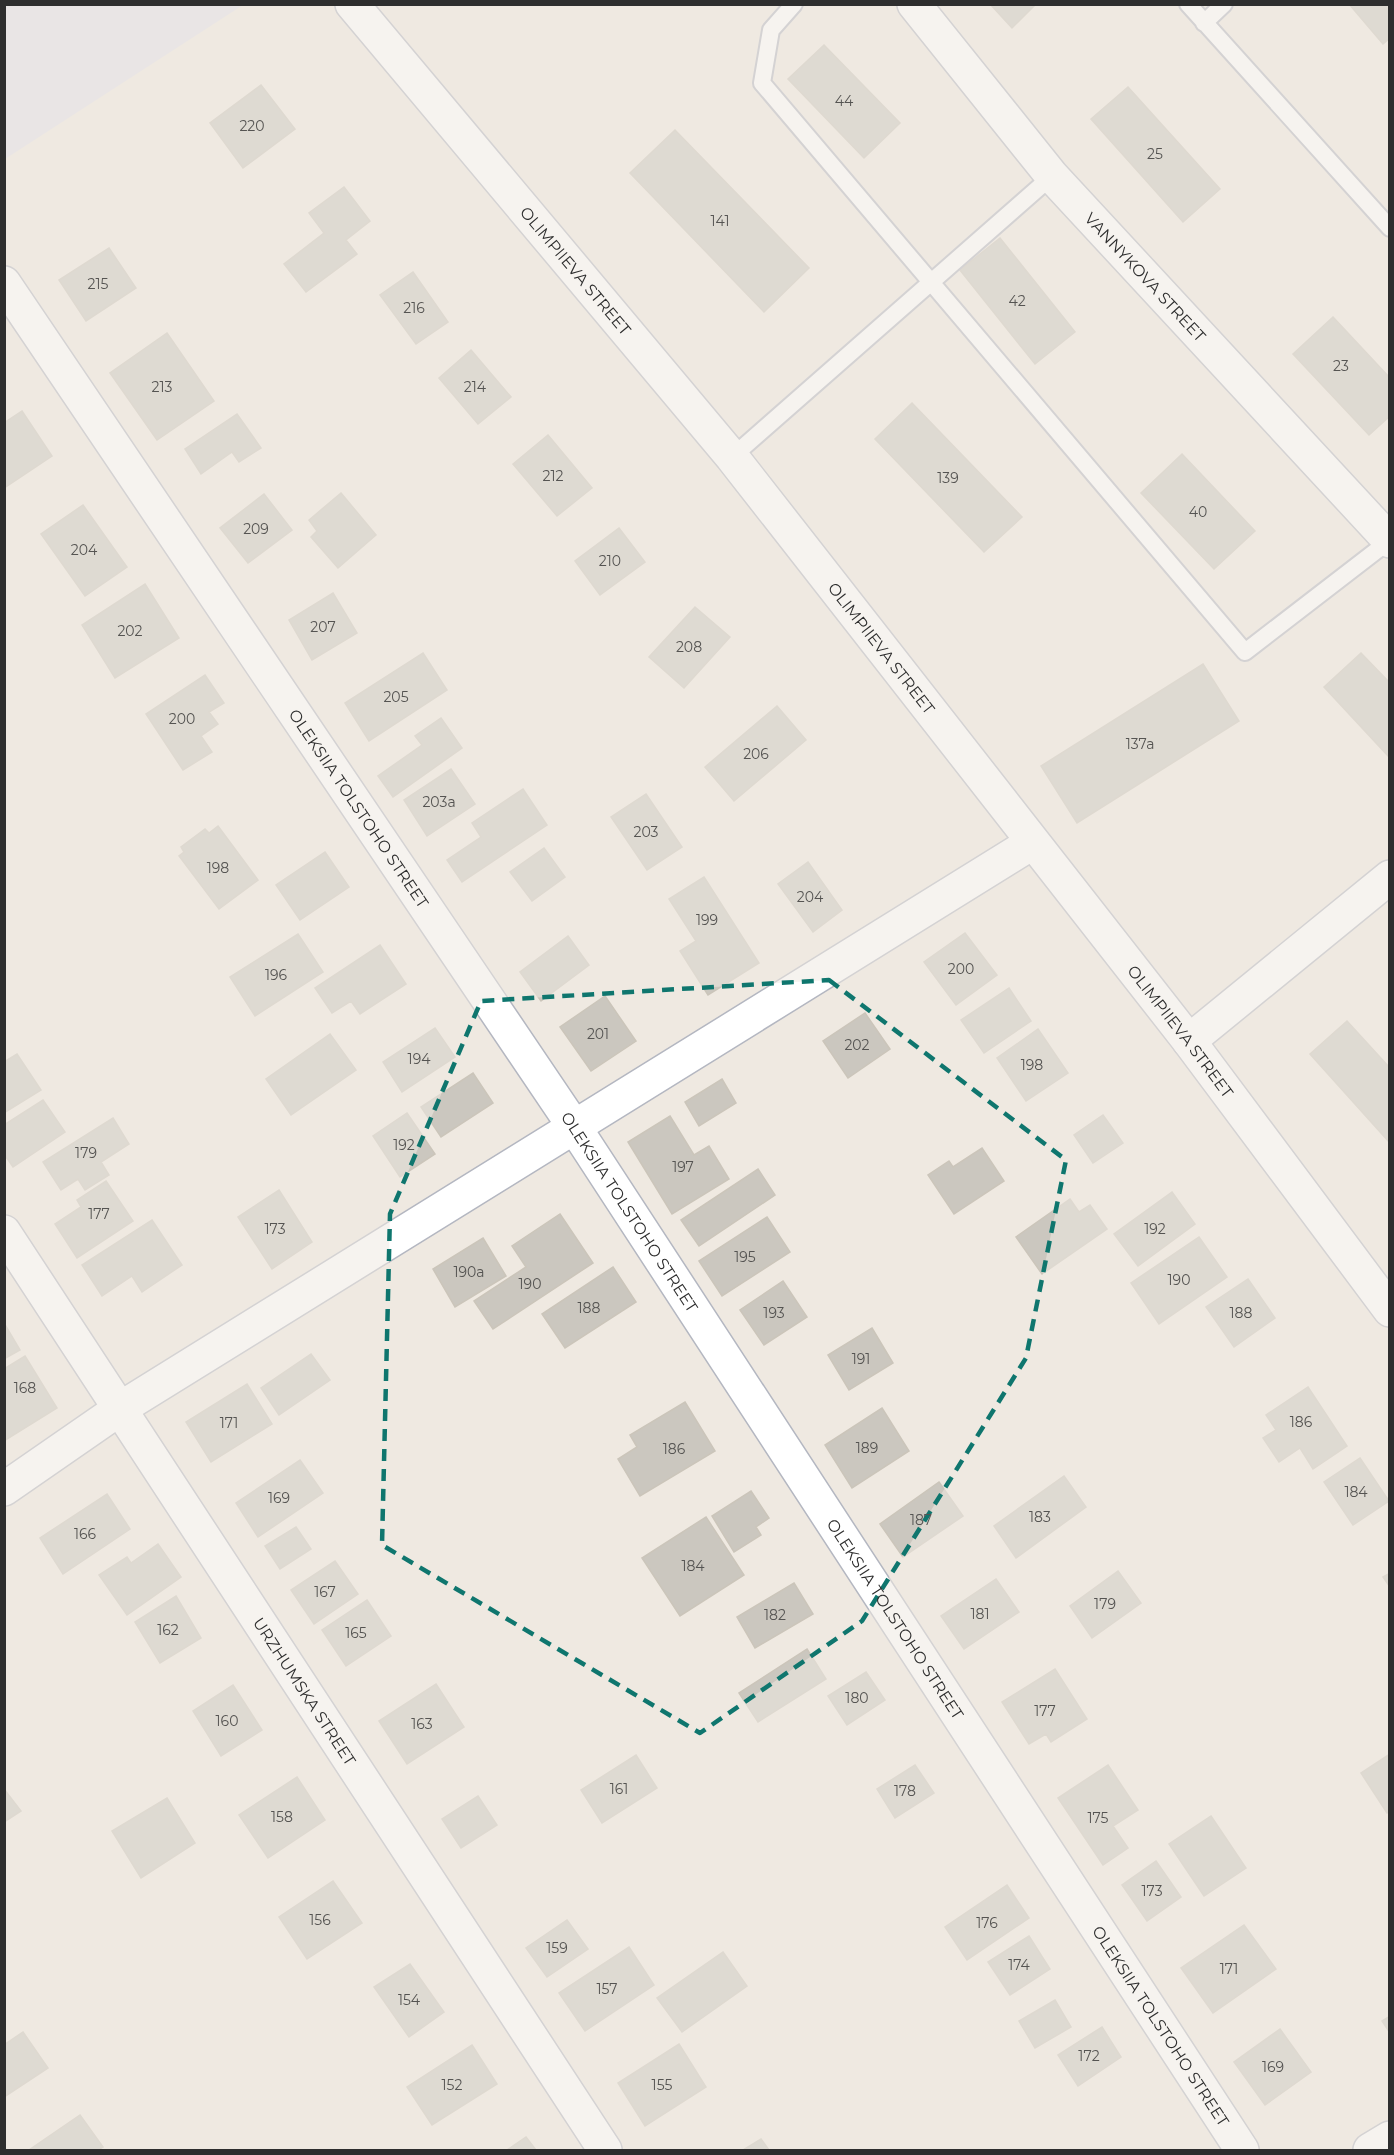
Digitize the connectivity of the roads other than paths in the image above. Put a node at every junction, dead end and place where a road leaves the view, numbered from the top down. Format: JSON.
{"nodes":[{"id":1,"x":352,"y":4,"type":"edge"},
{"id":2,"x":794,"y":4,"type":"edge"},
{"id":3,"x":914,"y":4,"type":"edge"},
{"id":4,"x":1188,"y":4,"type":"edge"},
{"id":5,"x":1224,"y":4,"type":"edge"},
{"id":6,"x":1204,"y":23,"type":"junction"},
{"id":7,"x":1052,"y":176,"type":"junction"},
{"id":8,"x":1389,"y":228,"type":"edge"},
{"id":9,"x":931,"y":281,"type":"junction"},
{"id":10,"x":4,"y":283,"type":"edge"},
{"id":11,"x":732,"y":457,"type":"junction"},
{"id":12,"x":1389,"y":540,"type":"edge"},
{"id":13,"x":1032,"y":843,"type":"junction"},
{"id":14,"x":1389,"y":877,"type":"edge"},
{"id":15,"x":1189,"y":1041,"type":"junction"},
{"id":16,"x":575,"y":1128,"type":"junction"},
{"id":17,"x":4,"y":1232,"type":"edge"},
{"id":18,"x":1387,"y":1301,"type":"edge"},
{"id":19,"x":121,"y":1408,"type":"junction"},
{"id":20,"x":4,"y":1489,"type":"edge"},
{"id":21,"x":1389,"y":2138,"type":"edge"},
{"id":22,"x":605,"y":2151,"type":"edge"},
{"id":23,"x":1242,"y":2151,"type":"edge"},
{"id":24,"x":1370,"y":2151,"type":"edge"}],
"edges":[{"from":1,"to":11,"type":"street","name":"OLIMPIIEVA STREET"},
{"from":2,"to":9,"type":"lane"},
{"from":3,"to":7,"type":"street","name":"VANNYKOVA STREET"},
{"from":4,"to":6,"type":"lane"},
{"from":5,"to":6,"type":"lane"},
{"from":6,"to":8,"type":"lane"},
{"from":7,"to":9,"type":"lane"},
{"from":7,"to":12,"type":"street","name":"VANNYKOVA STREET"},
{"from":9,"to":11,"type":"lane"},
{"from":9,"to":12,"type":"lane"},
{"from":10,"to":16,"type":"street","name":"OLEKSIIA TOLSTOHO STREET"},
{"from":11,"to":13,"type":"street","name":"OLIMPIIEVA STREET"},
{"from":13,"to":15,"type":"street","name":"OLIMPIIEVA STREET"},
{"from":13,"to":16,"type":"street"},
{"from":14,"to":15,"type":"street"},
{"from":15,"to":18,"type":"street","name":"OLIMPIIEVA STREET"},
{"from":16,"to":19,"type":"street"},
{"from":16,"to":23,"type":"street","name":"OLEKSIIA TOLSTOHO STREET"},
{"from":17,"to":19,"type":"street","name":"URZHUMSKA STREET"},
{"from":19,"to":20,"type":"street"},
{"from":19,"to":22,"type":"street","name":"URZHUMSKA STREET"},
{"from":21,"to":24,"type":"street"}]}
